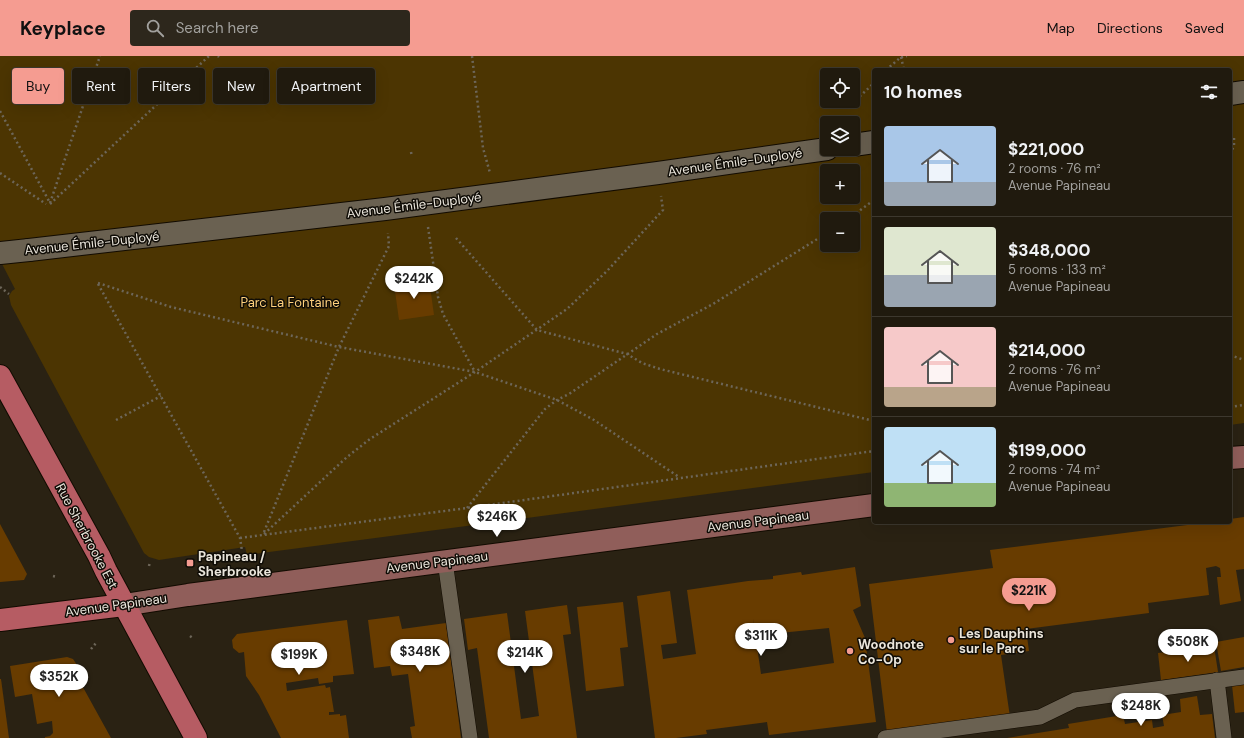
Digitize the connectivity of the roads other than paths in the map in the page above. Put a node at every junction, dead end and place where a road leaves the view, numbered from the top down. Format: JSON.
{"nodes":[{"id":1,"x":1244,"y":92,"type":"edge"},
{"id":2,"x":1232,"y":94,"type":"edge"},
{"id":3,"x":872,"y":142,"type":"edge"},
{"id":4,"x":860,"y":144,"type":"edge"},
{"id":5,"x":820,"y":150,"type":"edge"},
{"id":6,"x":0,"y":253,"type":"edge"},
{"id":7,"x":0,"y":376,"type":"edge"},
{"id":8,"x":1244,"y":457,"type":"edge"},
{"id":9,"x":1232,"y":458,"type":"edge"},
{"id":10,"x":872,"y":506,"type":"edge"},
{"id":11,"x":445,"y":561,"type":"junction"},
{"id":12,"x":124,"y":605,"type":"junction"},
{"id":13,"x":0,"y":620,"type":"edge"},
{"id":14,"x":1244,"y":677,"type":"edge"},
{"id":15,"x":1217,"y":680,"type":"junction"},
{"id":16,"x":196,"y":738,"type":"edge"},
{"id":17,"x":470,"y":738,"type":"edge"},
{"id":18,"x":885,"y":738,"type":"edge"},
{"id":19,"x":1224,"y":738,"type":"edge"}],
"edges":[{"from":1,"to":2,"type":"street"},
{"from":3,"to":4,"type":"street"},
{"from":5,"to":6,"type":"street","name":"Avenue Émile-Duployé"},
{"from":7,"to":12,"type":"main road","name":"Rue Sherbrooke Est"},
{"from":8,"to":9,"type":"main road"},
{"from":10,"to":11,"type":"main road","name":"Avenue Papineau"},
{"from":11,"to":12,"type":"main road","name":"Avenue Papineau"},
{"from":11,"to":17,"type":"lane"},
{"from":12,"to":13,"type":"main road","name":"Avenue Papineau"},
{"from":12,"to":16,"type":"main road","name":"Rue Sherbrooke Est"},
{"from":14,"to":15,"type":"lane"},
{"from":15,"to":18,"type":"lane"},
{"from":15,"to":19,"type":"lane"}]}
